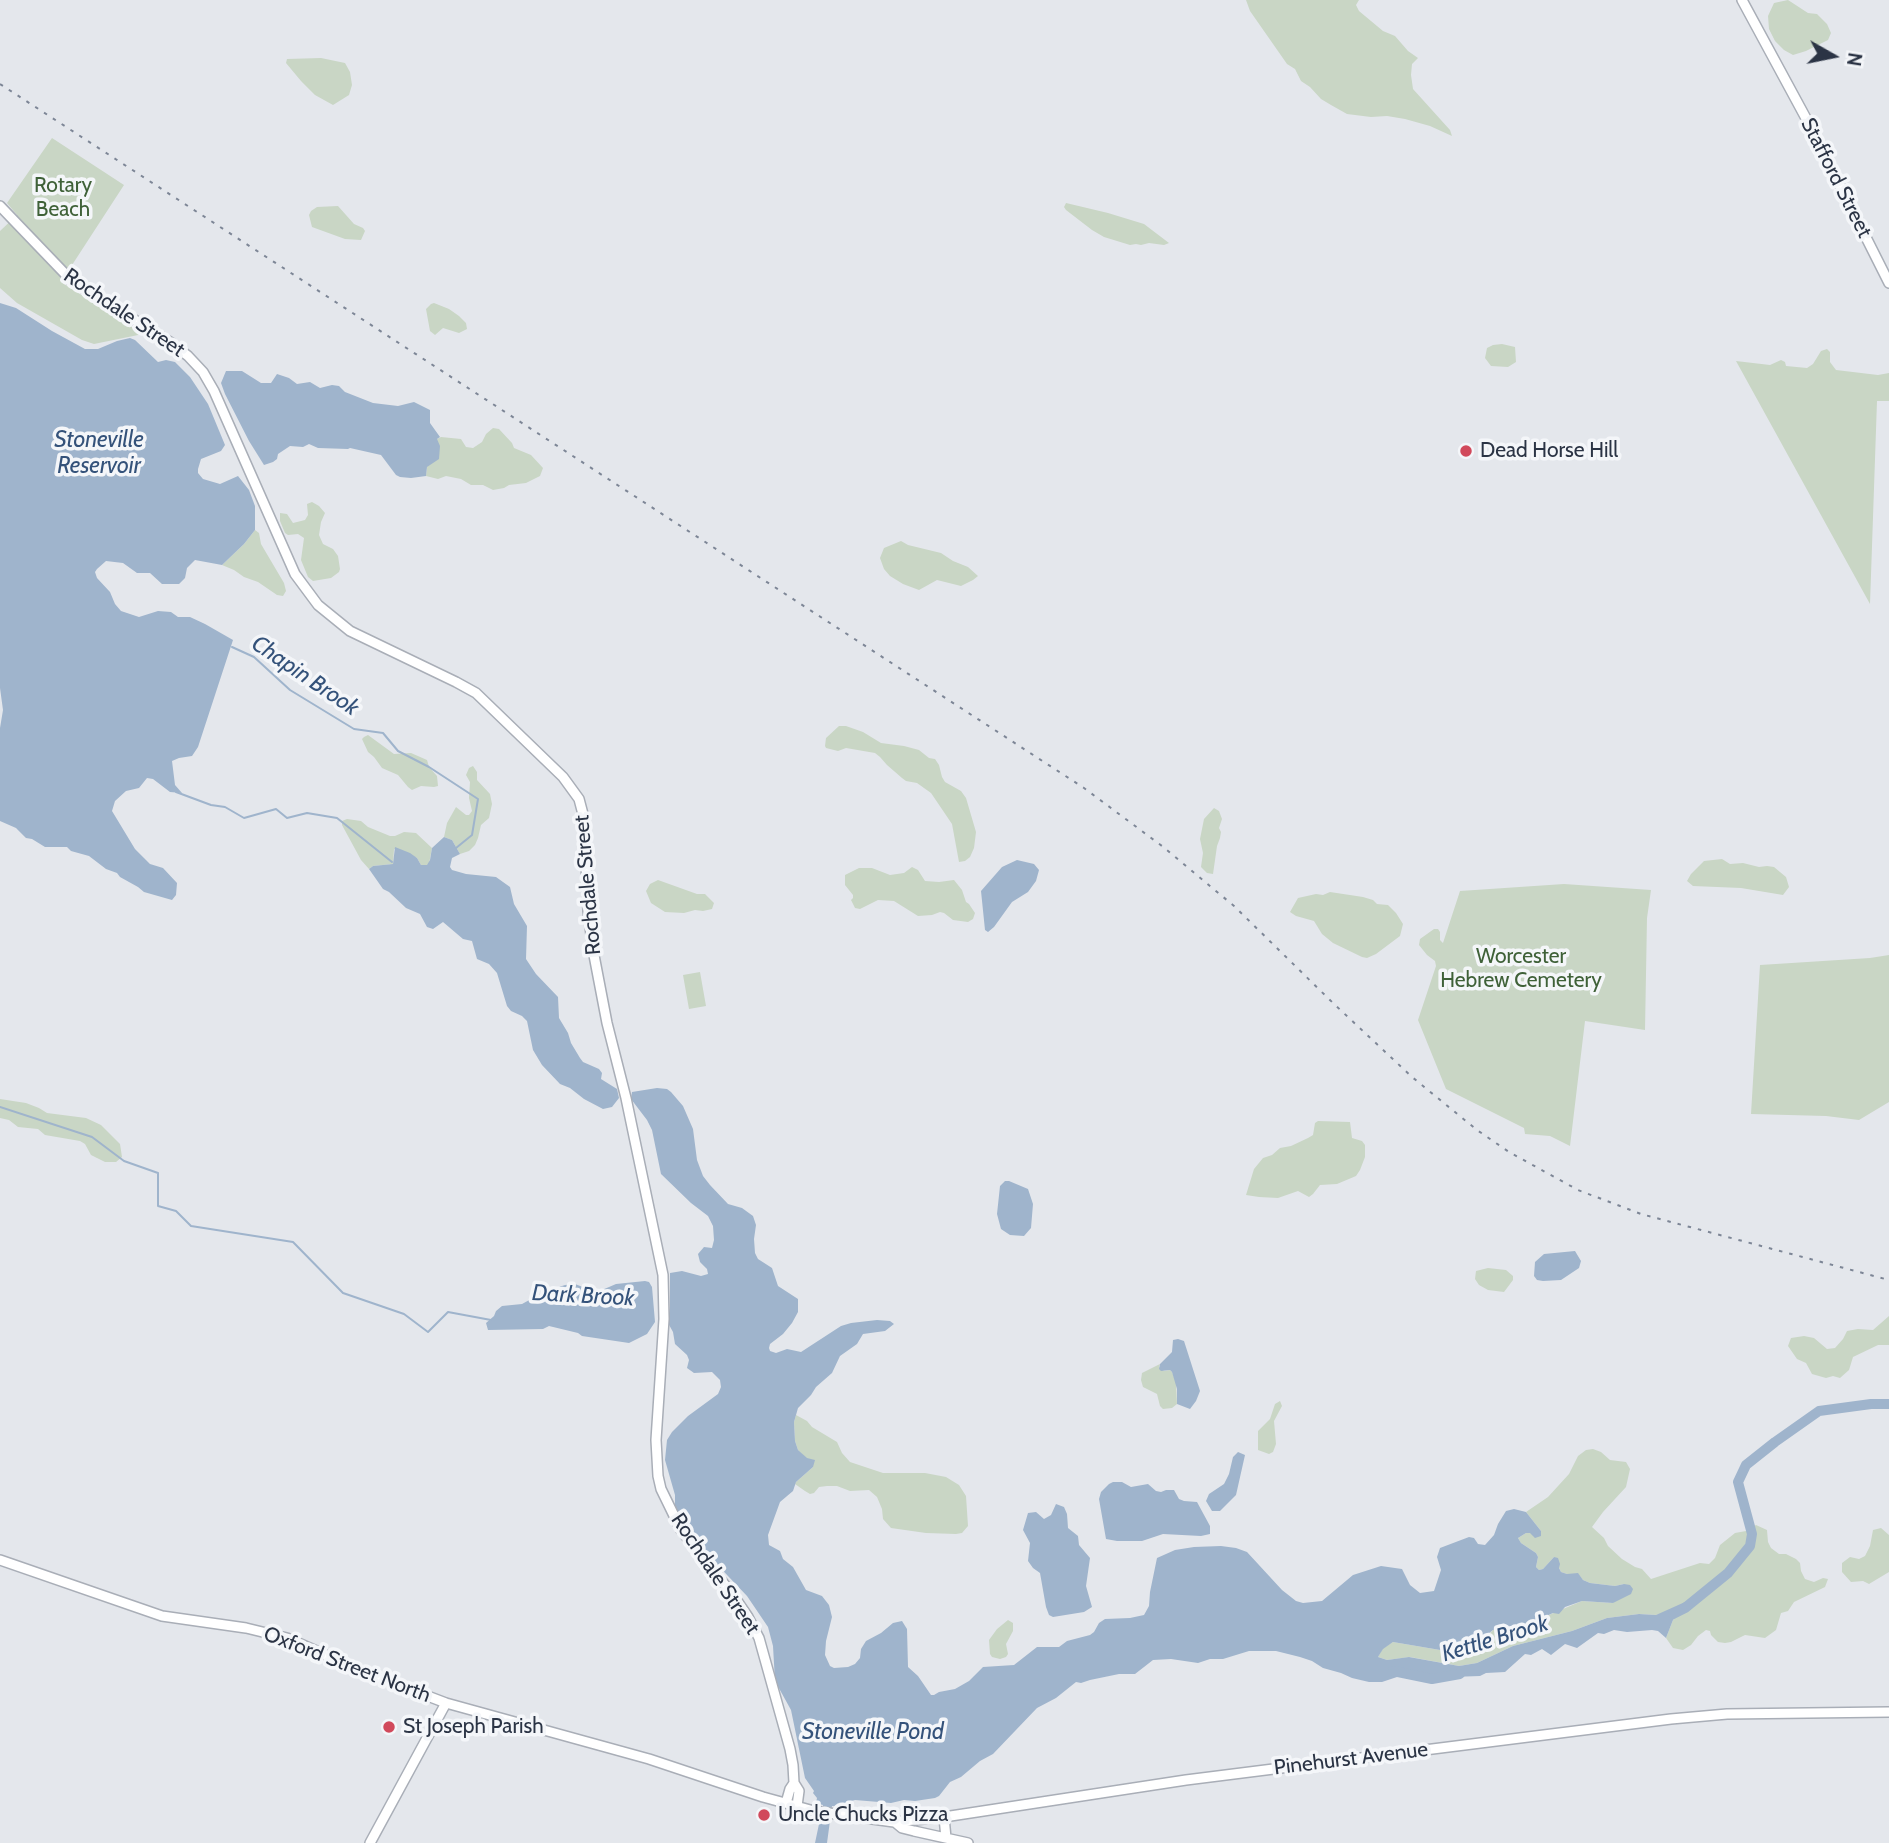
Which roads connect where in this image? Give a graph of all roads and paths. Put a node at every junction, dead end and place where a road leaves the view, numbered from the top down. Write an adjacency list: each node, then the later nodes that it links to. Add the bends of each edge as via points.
1 (1742, 0): 3 (main road, Stafford Street)
2 (0, 206): 7 (main road, Rochdale Street, via 71,280 175,345 202,372 295,574 318,605 356,634 476,693 546,760 581,804 590,938 663,1280 656,1440 662,1489 681,1530 760,1638 790,1749)
3 (1889, 283)
4 (0, 1560): 5 (main road, Oxford Street North, via 162,1616 287,1638)
5 (446, 1703): 8 (main road, Oxford Street North, via 649,1759); 13 (main road)
6 (1889, 1712): 10 (main road, Pinehurst Avenue, via 1727,1714 1646,1722 1186,1780)
7 (794, 1783): 8 (main road, Rochdale Street); 9 (main road, Rochdale Street, via 799,1791)
8 (786, 1803): 9 (main road, Oxford Street North)
9 (797, 1806): 11 (main road, Oxford Street North)
10 (944, 1817): 11 (main road, Pinehurst Avenue); 12 (main road)
11 (894, 1822): 12 (main road)
12 (946, 1838): 14 (main road)
13 (370, 1843)
14 (968, 1843)

